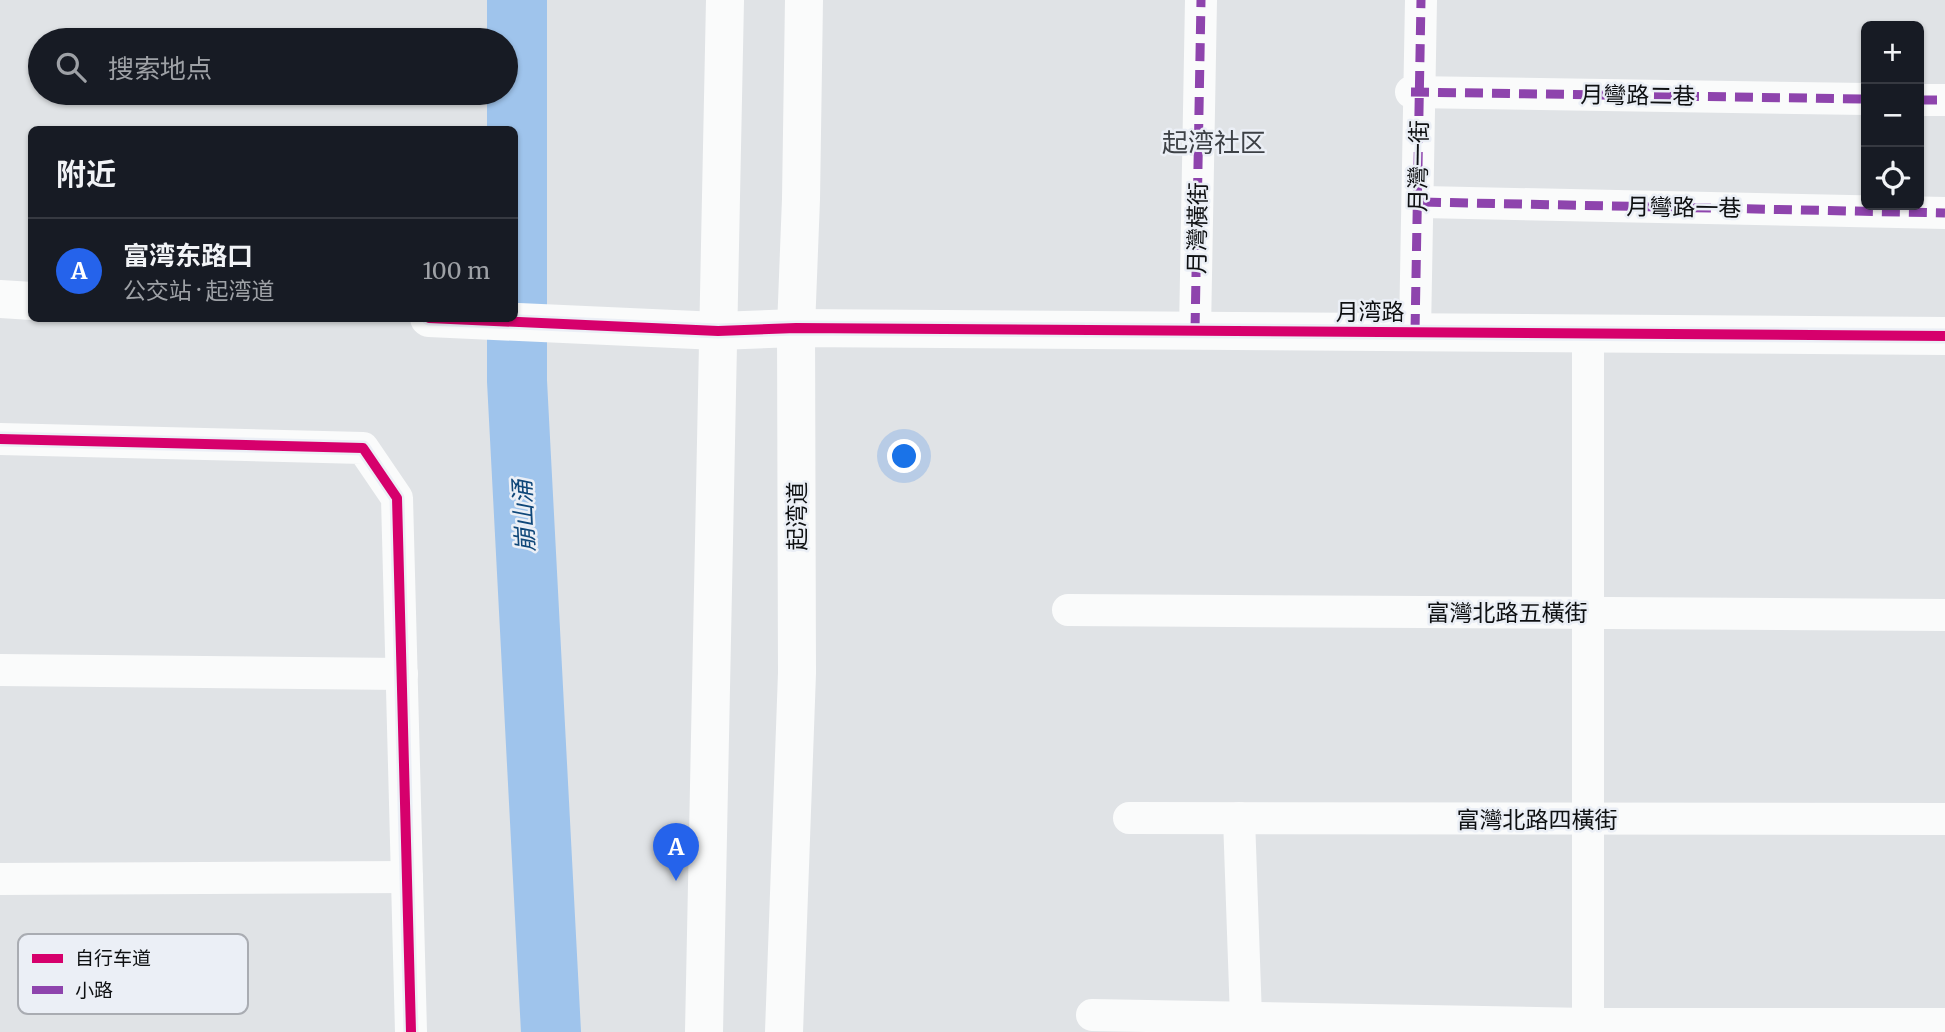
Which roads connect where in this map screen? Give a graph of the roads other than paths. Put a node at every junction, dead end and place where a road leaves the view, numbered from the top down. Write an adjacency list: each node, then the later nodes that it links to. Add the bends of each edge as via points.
1 (725, 0): 15 (main road)
2 (804, 0): 14 (main road, 起湾道)
3 (1201, 0): 16 (street, 月灣橫街)
4 (1421, 0): 5 (street, 月灣一街)
5 (1415, 92): 6 (street, 月彎路二巷); 17 (street, 月灣一街)
6 (1861, 99)
7 (1924, 100): 8 (street)
8 (1945, 100)
9 (1423, 202): 10 (street, 月彎路一巷)
10 (1945, 213)
11 (0, 299): 12 (main road)
12 (28, 301)
13 (517, 322): 15 (main road, 月湾路)
14 (796, 328): 15 (main road, 月湾路); 16 (main road, 月湾路); 38 (main road, 起湾道, via 797,673)
15 (718, 331): 37 (main road)
16 (1195, 331): 17 (main road, 月湾路)
17 (1415, 332): 18 (main road, 月湾路)
18 (1588, 334): 19 (main road, 月湾路); 22 (street)
19 (1945, 336)
20 (0, 439): 25 (street, via 363,448 397,498)
21 (1068, 610): 22 (street, 富灣北路五橫街)
22 (1588, 612): 23 (street, 富灣北路五橫街); 29 (street)
23 (1945, 615)
24 (0, 670): 25 (street)
25 (402, 674): 30 (street)
26 (1129, 818): 27 (street, 富灣北路四橫街)
27 (1239, 818): 29 (street, 富灣北路四橫街); 33 (street)
28 (1945, 819): 29 (street, 富灣北路四橫街)
29 (1588, 820): 35 (street)
30 (407, 877): 31 (street); 36 (street)
31 (0, 878)
32 (1092, 1015): 33 (street)
33 (1246, 1018): 35 (street)
34 (1945, 1024): 35 (street)
35 (1588, 1028)
36 (411, 1032)
37 (704, 1032)
38 (785, 1032)

